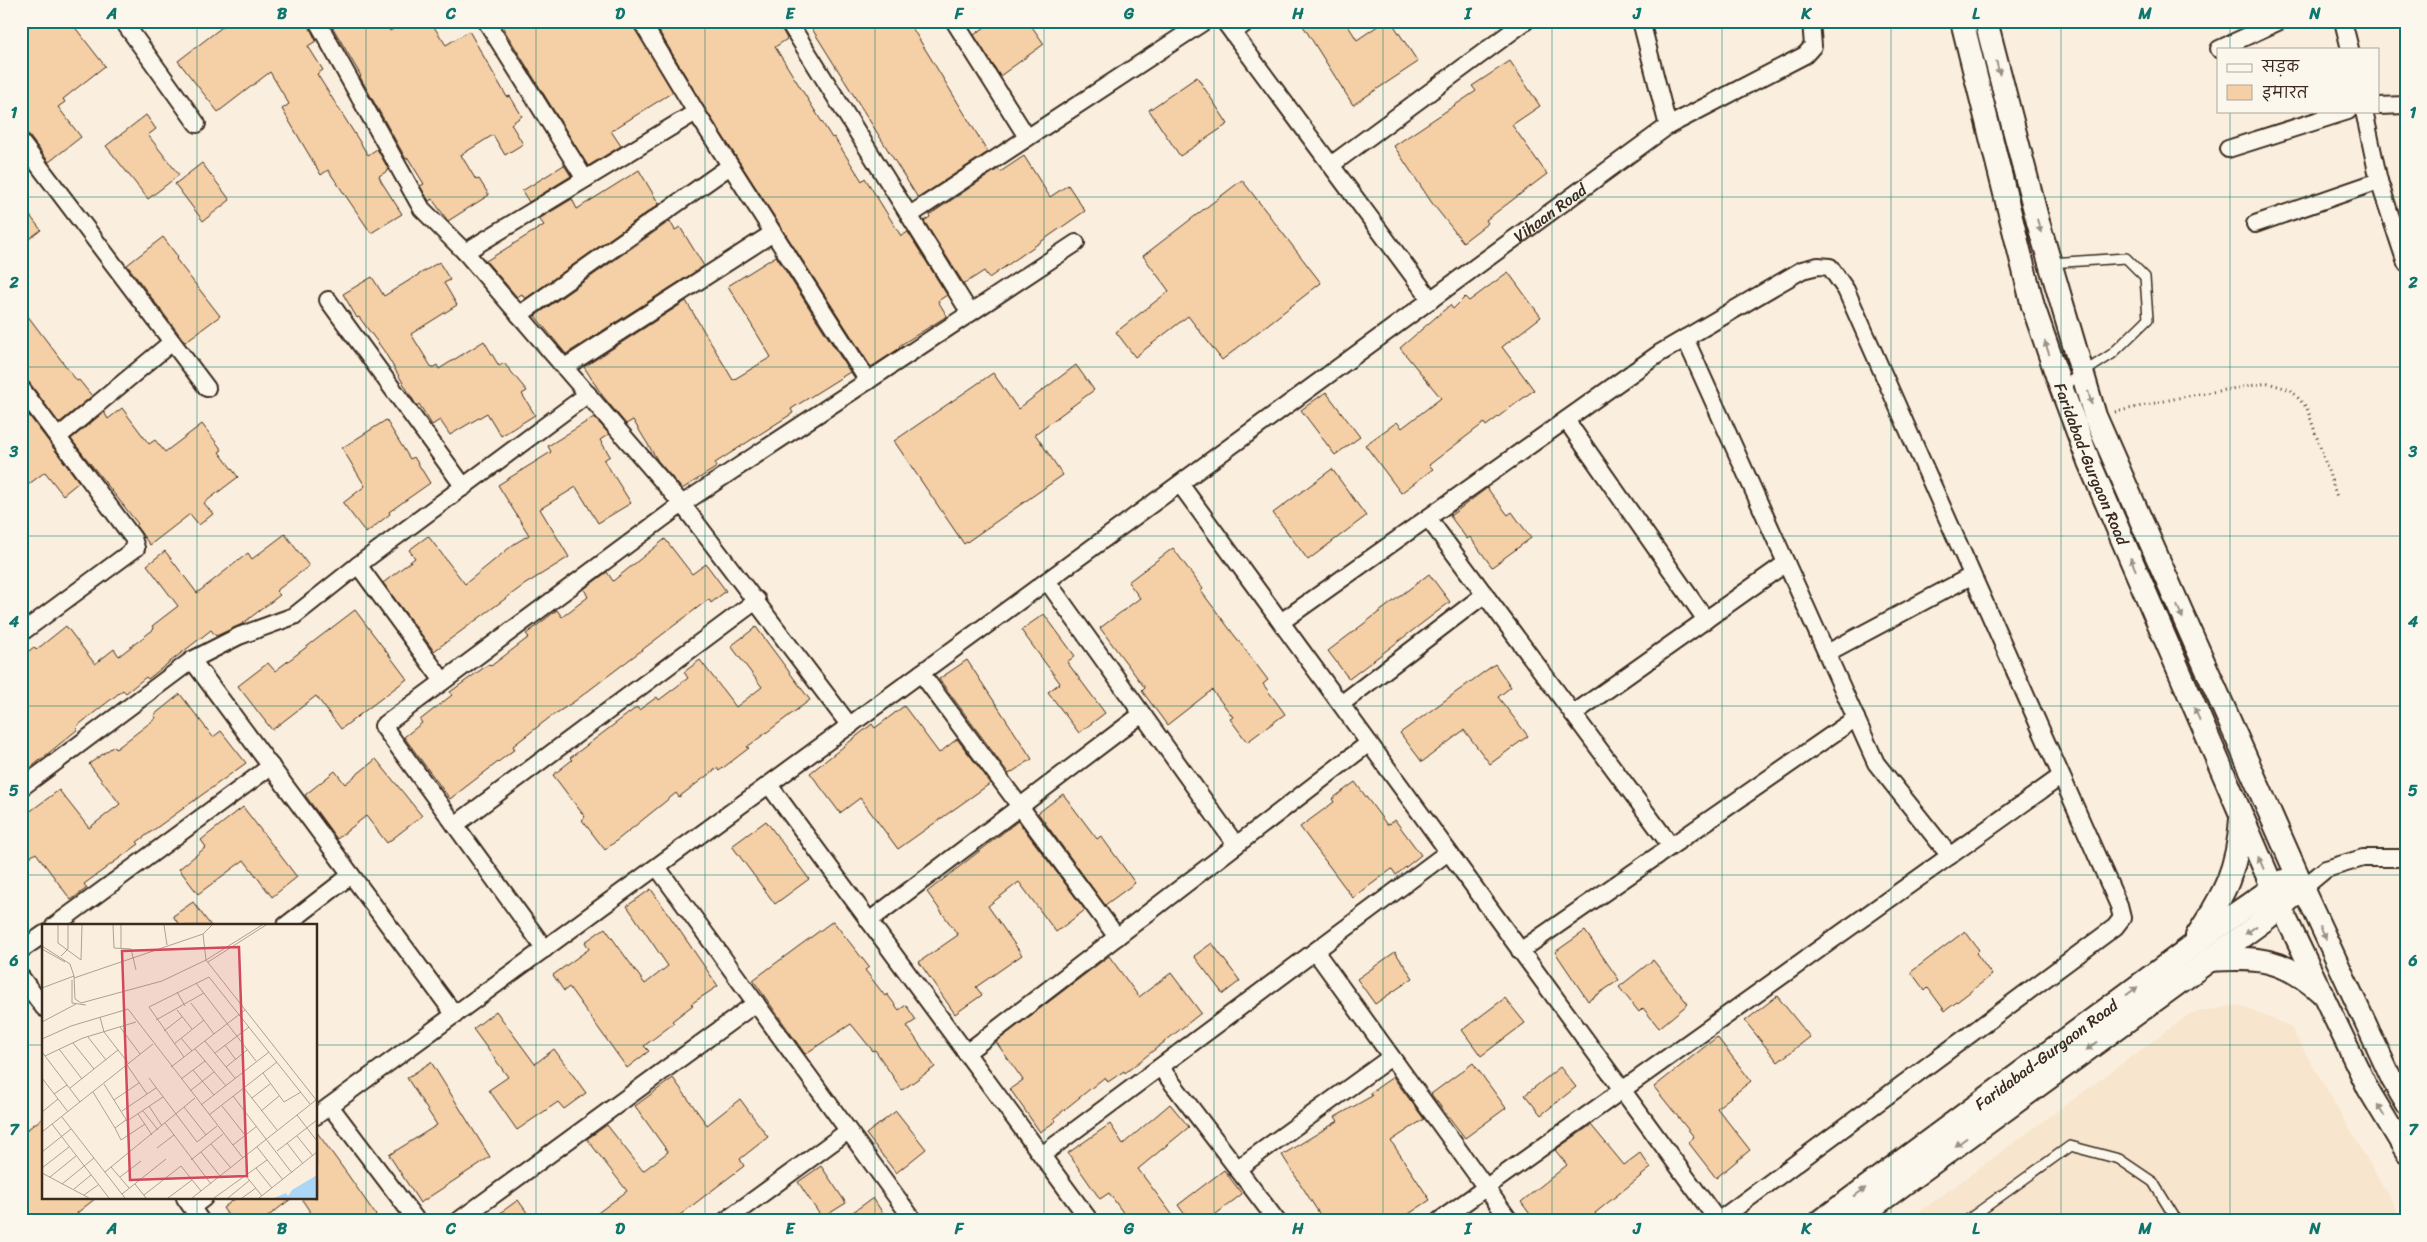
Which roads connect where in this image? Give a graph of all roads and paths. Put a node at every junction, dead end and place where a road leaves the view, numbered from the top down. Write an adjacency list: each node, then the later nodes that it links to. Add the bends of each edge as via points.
1 (123, 21): 24 (street)
2 (317, 21): 37 (street, via 422,209)
3 (486, 21): 31 (street)
4 (641, 21): 21 (street)
5 (788, 21): 33 (street)
6 (954, 21): 26 (street)
7 (1205, 21): 26 (street)
8 (1248, 21): 16 (street)
9 (1526, 21): 30 (street)
10 (1641, 21): 25 (street)
11 (1811, 21): 25 (street, Vihaan Road, via 1813,46 1805,55)
12 (1962, 21): 49 (main road, Faridabad-Gurgaon Road, one-way to 12, via 2032,306)
13 (1986, 21): 38 (main road, Faridabad-Gurgaon Road, one-way to 38)
14 (2280, 21): 17 (street)
15 (2344, 21): 18 (street)
16 (1228, 27): 30 (street)
17 (2219, 48)
18 (2350, 48)
19 (2406, 105): 20 (street)
20 (2380, 106)
21 (696, 112): 29 (street); 31 (street)
22 (2345, 112): 28 (street)
23 (2364, 112): 32 (street)
24 (197, 124)
25 (1668, 126): 41 (street, Vihaan Road)
26 (1027, 136): 33 (street)
27 (21, 142): 45 (street)
28 (2228, 149)
29 (730, 166): 35 (street); 43 (street)
30 (1331, 166): 41 (street)
31 (585, 179): 37 (street)
32 (2379, 181): 34 (street); 39 (street)
33 (910, 215): 42 (street)
34 (2255, 224)
35 (773, 233): 46 (street); 48 (street)
36 (1076, 243): 42 (street)
37 (465, 252): 43 (street)
38 (2050, 263): 47 (main road, Faridabad-Gurgaon Road); 47 (lane, via 2126,258 2145,277 2148,319 2112,354)
39 (2406, 263)
40 (328, 300): 57 (street)
41 (1431, 300): 56 (street, Vihaan Road)
42 (970, 313): 48 (street)
43 (520, 315): 46 (street)
44 (1685, 338): 54 (street); 61 (street); 63 (street, via 1802,270 1830,267 1846,290)
45 (172, 342): 51 (street); 55 (street)
46 (564, 367): 52 (street)
47 (2083, 374): 49 (lane); 53 (main road, Faridabad-Gurgaon Road, one-way to 53)
48 (868, 381): 59 (street)
49 (2061, 387): 85 (main road, Faridabad-Gurgaon Road, one-way to 49, via 2089,462)
50 (21, 388): 55 (street)
51 (207, 388)
52 (588, 394): 57 (street); 59 (street)
53 (2095, 416): 58 (path, via 2268,383 2291,390 2307,408); 94 (main road, Faridabad-Gurgaon Road, one-way to 94)
54 (1566, 420): 60 (street); 67 (street)
55 (58, 436): 69 (street, via 133,538 136,548)
56 (1180, 484): 64 (street, Vihaan Road); 68 (street)
57 (464, 487): 62 (street)
58 (2337, 497)
59 (682, 504): 66 (street); 73 (street)
60 (1428, 518): 65 (street); 68 (street)
61 (1786, 563): 67 (street); 70 (street)
62 (358, 565): 71 (street, via 294,616 239,636); 73 (street)
63 (1971, 576): 70 (street); 81 (street)
64 (1047, 581): 72 (street, Vihaan Road); 75 (street)
65 (1485, 594): 74 (street); 76 (street)
66 (757, 600): 78 (street); 86 (street)
67 (1706, 620): 76 (street)
68 (1281, 622): 74 (street)
69 (21, 633)
70 (1827, 653): 77 (street)
71 (192, 660): 80 (street); 83 (street)
72 (921, 673): 78 (street, Vihaan Road); 84 (street)
73 (443, 682): 86 (street, via 383,726)
74 (1341, 704): 79 (street)
75 (1142, 714): 84 (street); 87 (street)
76 (1574, 714): 88 (street)
77 (1856, 718): 88 (street); 90 (street, via 1876,763)
78 (850, 726): 82 (street, Vihaan Road)
79 (1369, 743): 87 (street); 89 (street)
80 (271, 766): 93 (street); 97 (street)
81 (2060, 777): 90 (street); 134 (street, via 2122,918 2115,927)
82 (769, 785): 92 (street, Vihaan Road); 96 (street)
83 (21, 788)
84 (1020, 807): 96 (street); 100 (street)
85 (2241, 816): 95 (main road, Faridabad-Gurgaon Road, one-way to 85); 103 (main road, via 2233,874)
86 (455, 824): 101 (street)
87 (1236, 846): 100 (street)
88 (1671, 846): 105 (street)
89 (1448, 852): 104 (street); 105 (street)
90 (1950, 856): 115 (street)
91 (2406, 858): 94 (street, via 2363,858)
92 (657, 867): 101 (street, Vihaan Road); 109 (street)
93 (351, 875): 98 (street); 111 (street)
94 (2299, 880): 95 (main road, Faridabad-Gurgaon Road); 116 (street, one-way to 116)
95 (2277, 898): 103 (main road, Faridabad-Gurgaon Road); 106 (main road, Faridabad-Gurgaon Road, one-way to 106); 108 (street)
96 (869, 921): 112 (street)
97 (57, 924)
98 (288, 924)
99 (42, 935): 102 (street)
100 (1117, 937): 112 (street)
101 (545, 948): 111 (street, Vihaan Road)
102 (21, 950)
103 (2188, 950): 135 (main road, Faridabad-Gurgaon Road, one-way to 103)
104 (1315, 951): 113 (street); 114 (street)
105 (1520, 951): 115 (street)
106 (2208, 960): 108 (main road, via 2249,958 2288,967 2306,978); 136 (main road, Faridabad-Gurgaon Road, one-way to 136)
107 (21, 977): 110 (street)
108 (2322, 994): 120 (street, one-way to 108, via 2368,1089)
109 (756, 1003): 119 (street); 127 (street)
110 (42, 1005)
111 (455, 1015): 117 (street, Vihaan Road)
112 (966, 1053): 121 (street)
113 (1392, 1057): 122 (street); 123 (street)
114 (1160, 1067): 121 (street); 122 (street)
115 (1622, 1090): 123 (street); 134 (street)
116 (2406, 1104)
117 (330, 1106): 118 (street, Vihaan Road); 126 (street)
118 (318, 1115)
119 (848, 1131): 128 (street); 129 (street)
120 (2406, 1152)
121 (1042, 1155): 130 (street)
122 (1237, 1168): 131 (street)
123 (1486, 1188): 132 (street); 133 (street)
124 (194, 1201): 125 (street)
125 (202, 1221)
126 (417, 1221)
127 (458, 1221)
128 (725, 1221)
129 (914, 1221)
130 (1090, 1221)
131 (1277, 1221)
132 (1439, 1221)
133 (1510, 1221)
134 (1718, 1221)
135 (1821, 1221)
136 (1853, 1221)
137 (1966, 1221): 138 (lane, via 2070,1146 2119,1159 2153,1182)
138 (2177, 1221)

